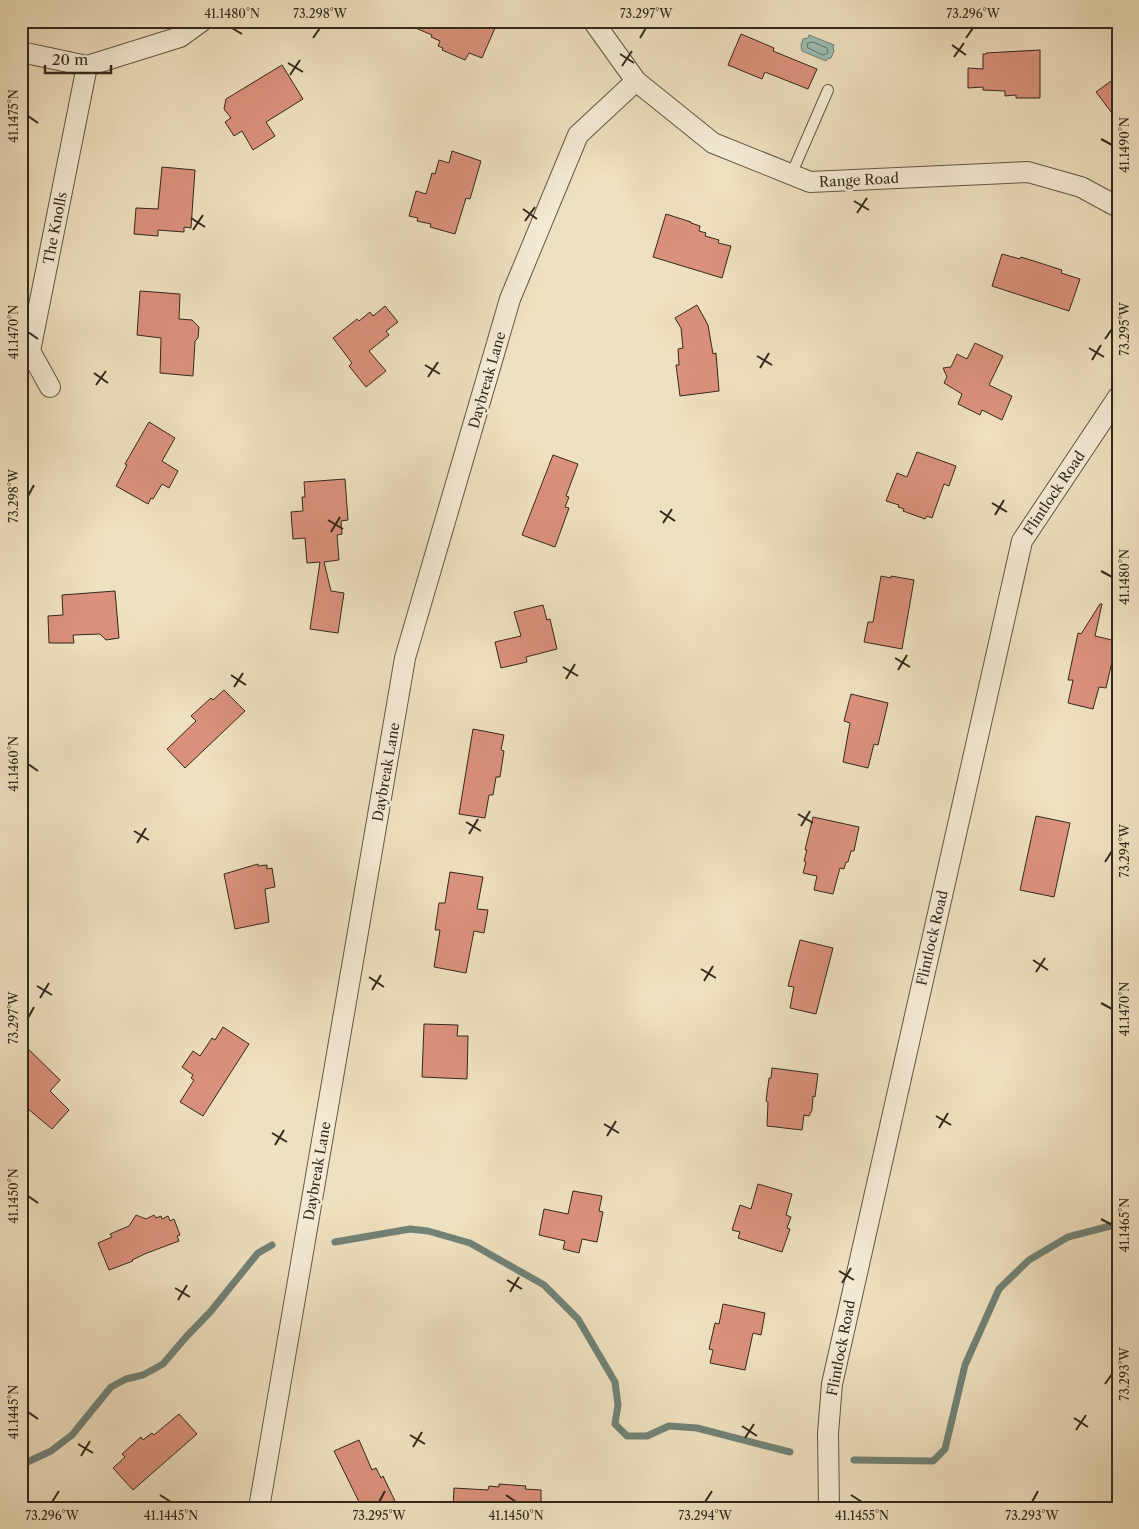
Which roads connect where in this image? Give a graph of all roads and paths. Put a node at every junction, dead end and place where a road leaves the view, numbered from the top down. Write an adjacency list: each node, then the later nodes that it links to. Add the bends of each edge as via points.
1 (202, 21): 4 (street, via 180,37)
2 (593, 21): 5 (street, Range Road)
3 (21, 52): 4 (street)
4 (87, 66): 9 (street, The Knolls, via 30,351)
5 (636, 81): 7 (street, Range Road, via 713,143); 11 (street, Daybreak Lane, via 578,135 510,299 405,658)
6 (828, 90): 7 (lane)
7 (791, 175): 8 (street, Range Road, via 810,182 1028,172 1081,187)
8 (1118, 207)
9 (50, 387)
10 (1118, 397): 12 (street, Flintlock Road, via 1022,541 832,1384 828,1433)
11 (259, 1508)
12 (829, 1508)

